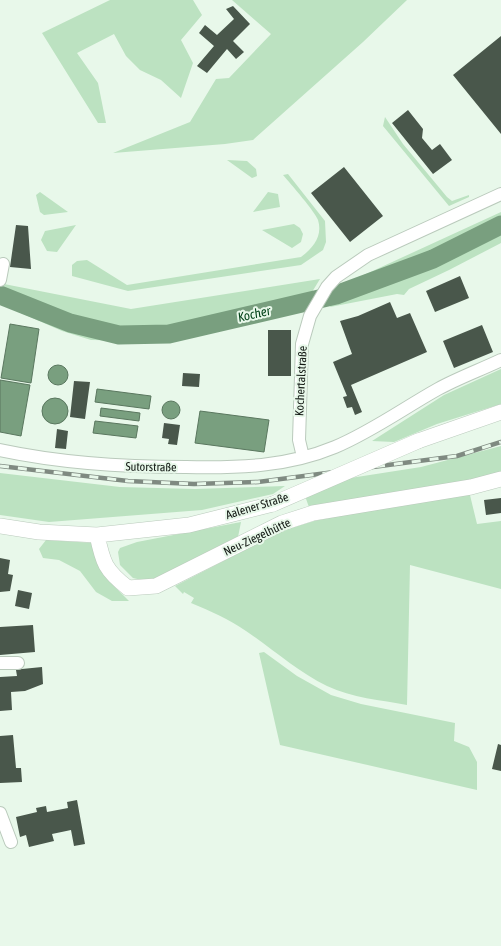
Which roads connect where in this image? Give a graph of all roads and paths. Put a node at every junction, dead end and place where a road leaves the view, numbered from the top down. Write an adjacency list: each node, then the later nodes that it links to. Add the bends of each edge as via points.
1 (501, 194): 7 (street, Kochertalstraße, via 368,255 336,277 327,287 310,316 302,344 299,440)
2 (3, 264): 3 (street)
3 (0, 279)
4 (501, 360): 7 (street, via 440,388 361,435 334,448)
5 (501, 412): 10 (street, Aalener Straße, bridge, via 418,442 272,504 189,525)
6 (0, 450): 7 (street, Sutorstraße, via 59,460 139,467 264,466)
7 (303, 457)
8 (501, 479): 10 (street, Neu-Ziegelhütte, via 313,513 282,523 156,586 128,588 111,575 102,556)
9 (0, 526): 10 (street, Aalener Straße, via 39,532)
10 (98, 535)
11 (0, 663): 12 (street)
12 (18, 663)
13 (0, 813): 14 (street)
14 (11, 842)

